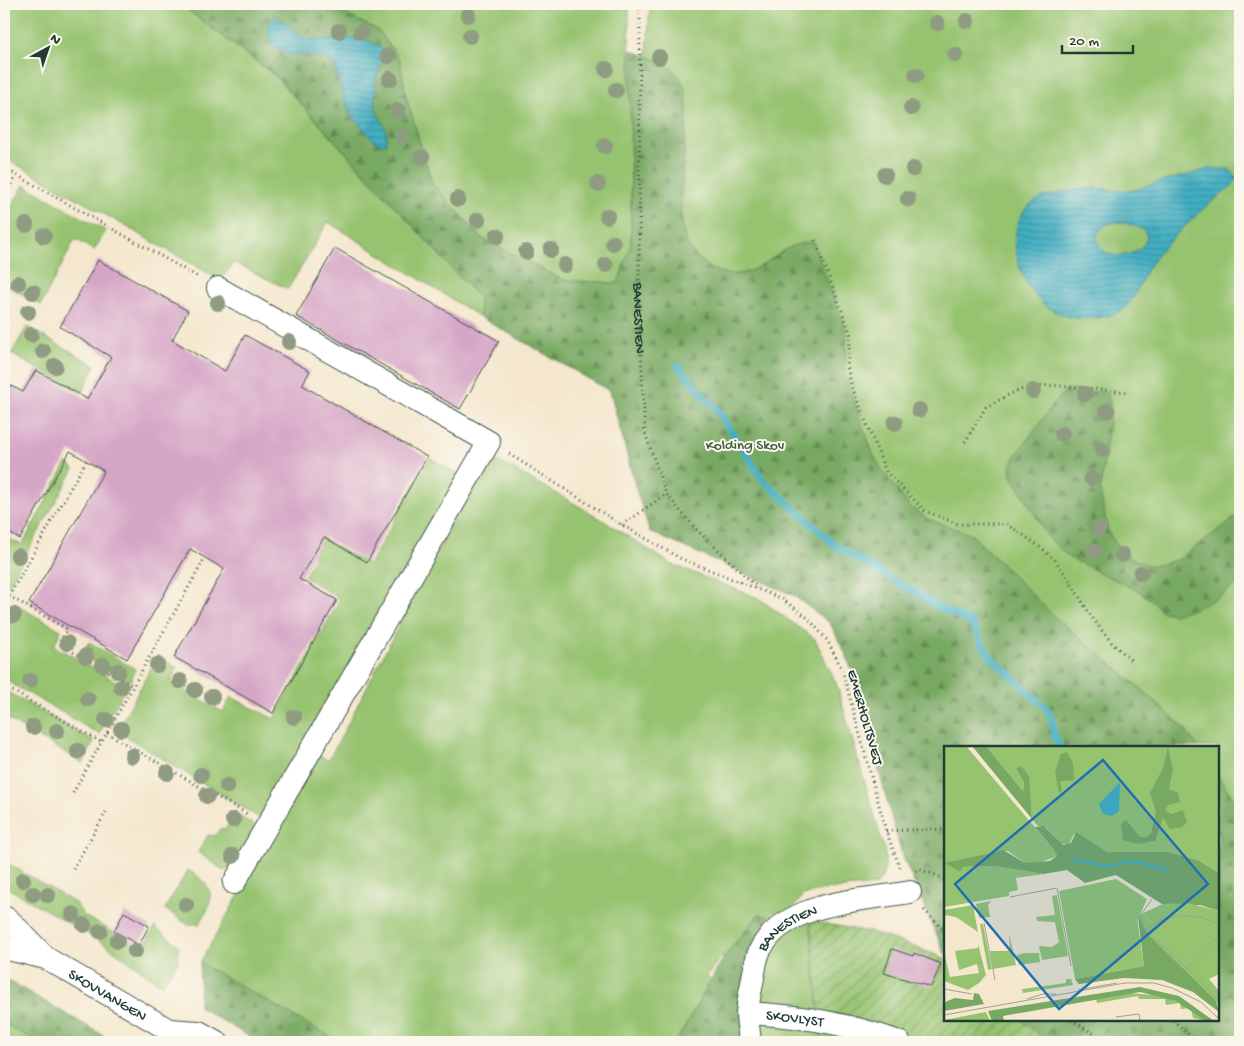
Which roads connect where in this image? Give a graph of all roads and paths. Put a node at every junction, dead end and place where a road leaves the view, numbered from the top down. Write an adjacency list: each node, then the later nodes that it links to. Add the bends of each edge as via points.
1 (640, 4): 11 (path, BANESTIEN, via 639,311 645,434)
2 (4, 168): 3 (path)
3 (16, 176): 4 (path); 6 (path)
4 (4, 198)
5 (815, 240): 17 (path, via 851,335 847,367 852,387 886,472 925,511 958,524 1006,524 1045,551 1055,560 1112,643)
6 (218, 288): 8 (street)
7 (1128, 392): 9 (path, via 1049,384 1018,390 986,407)
8 (489, 442): 12 (path, EMERHOLTSVEJ); 24 (street)
9 (965, 442)
10 (86, 460): 15 (path)
11 (666, 494): 12 (path); 14 (path, BANESTIEN, via 696,529)
12 (622, 525): 14 (path, EMERHOLTSVEJ, via 680,558)
13 (206, 558): 19 (path)
14 (760, 590): 26 (path, EMERHOLTSVEJ, via 782,599 808,618 827,640 842,669)
15 (9, 596): 16 (path); 19 (path, via 68,629 59,644)
16 (4, 605)
17 (1133, 662)
18 (4, 686): 21 (path)
19 (133, 686): 20 (path)
20 (107, 733): 21 (path); 24 (path)
21 (102, 742): 22 (path)
22 (73, 793)
23 (106, 812): 27 (path)
24 (268, 826): 28 (street)
25 (944, 830): 26 (path)
26 (886, 832): 29 (path, EMERHOLTSVEJ)
27 (73, 869)
28 (234, 883)
29 (906, 883): 33 (street, BANESTIEN, via 806,912 782,924 760,949)
30 (4, 917): 32 (street, SKOVVANGEN)
31 (4, 948): 32 (street, SKOVVANGEN)
32 (46, 958): 36 (street, SKOVVANGEN)
33 (747, 1013): 38 (street, BANESTIEN); 39 (street, SKOVLYST, via 831,1022)
34 (1073, 1021): 40 (path)
35 (1174, 1021): 41 (path)
36 (173, 1036): 37 (street, SKOVVANGEN, via 198,1032)
37 (217, 1042)
38 (750, 1042)
39 (899, 1042)
40 (1108, 1042)
41 (1197, 1042)

